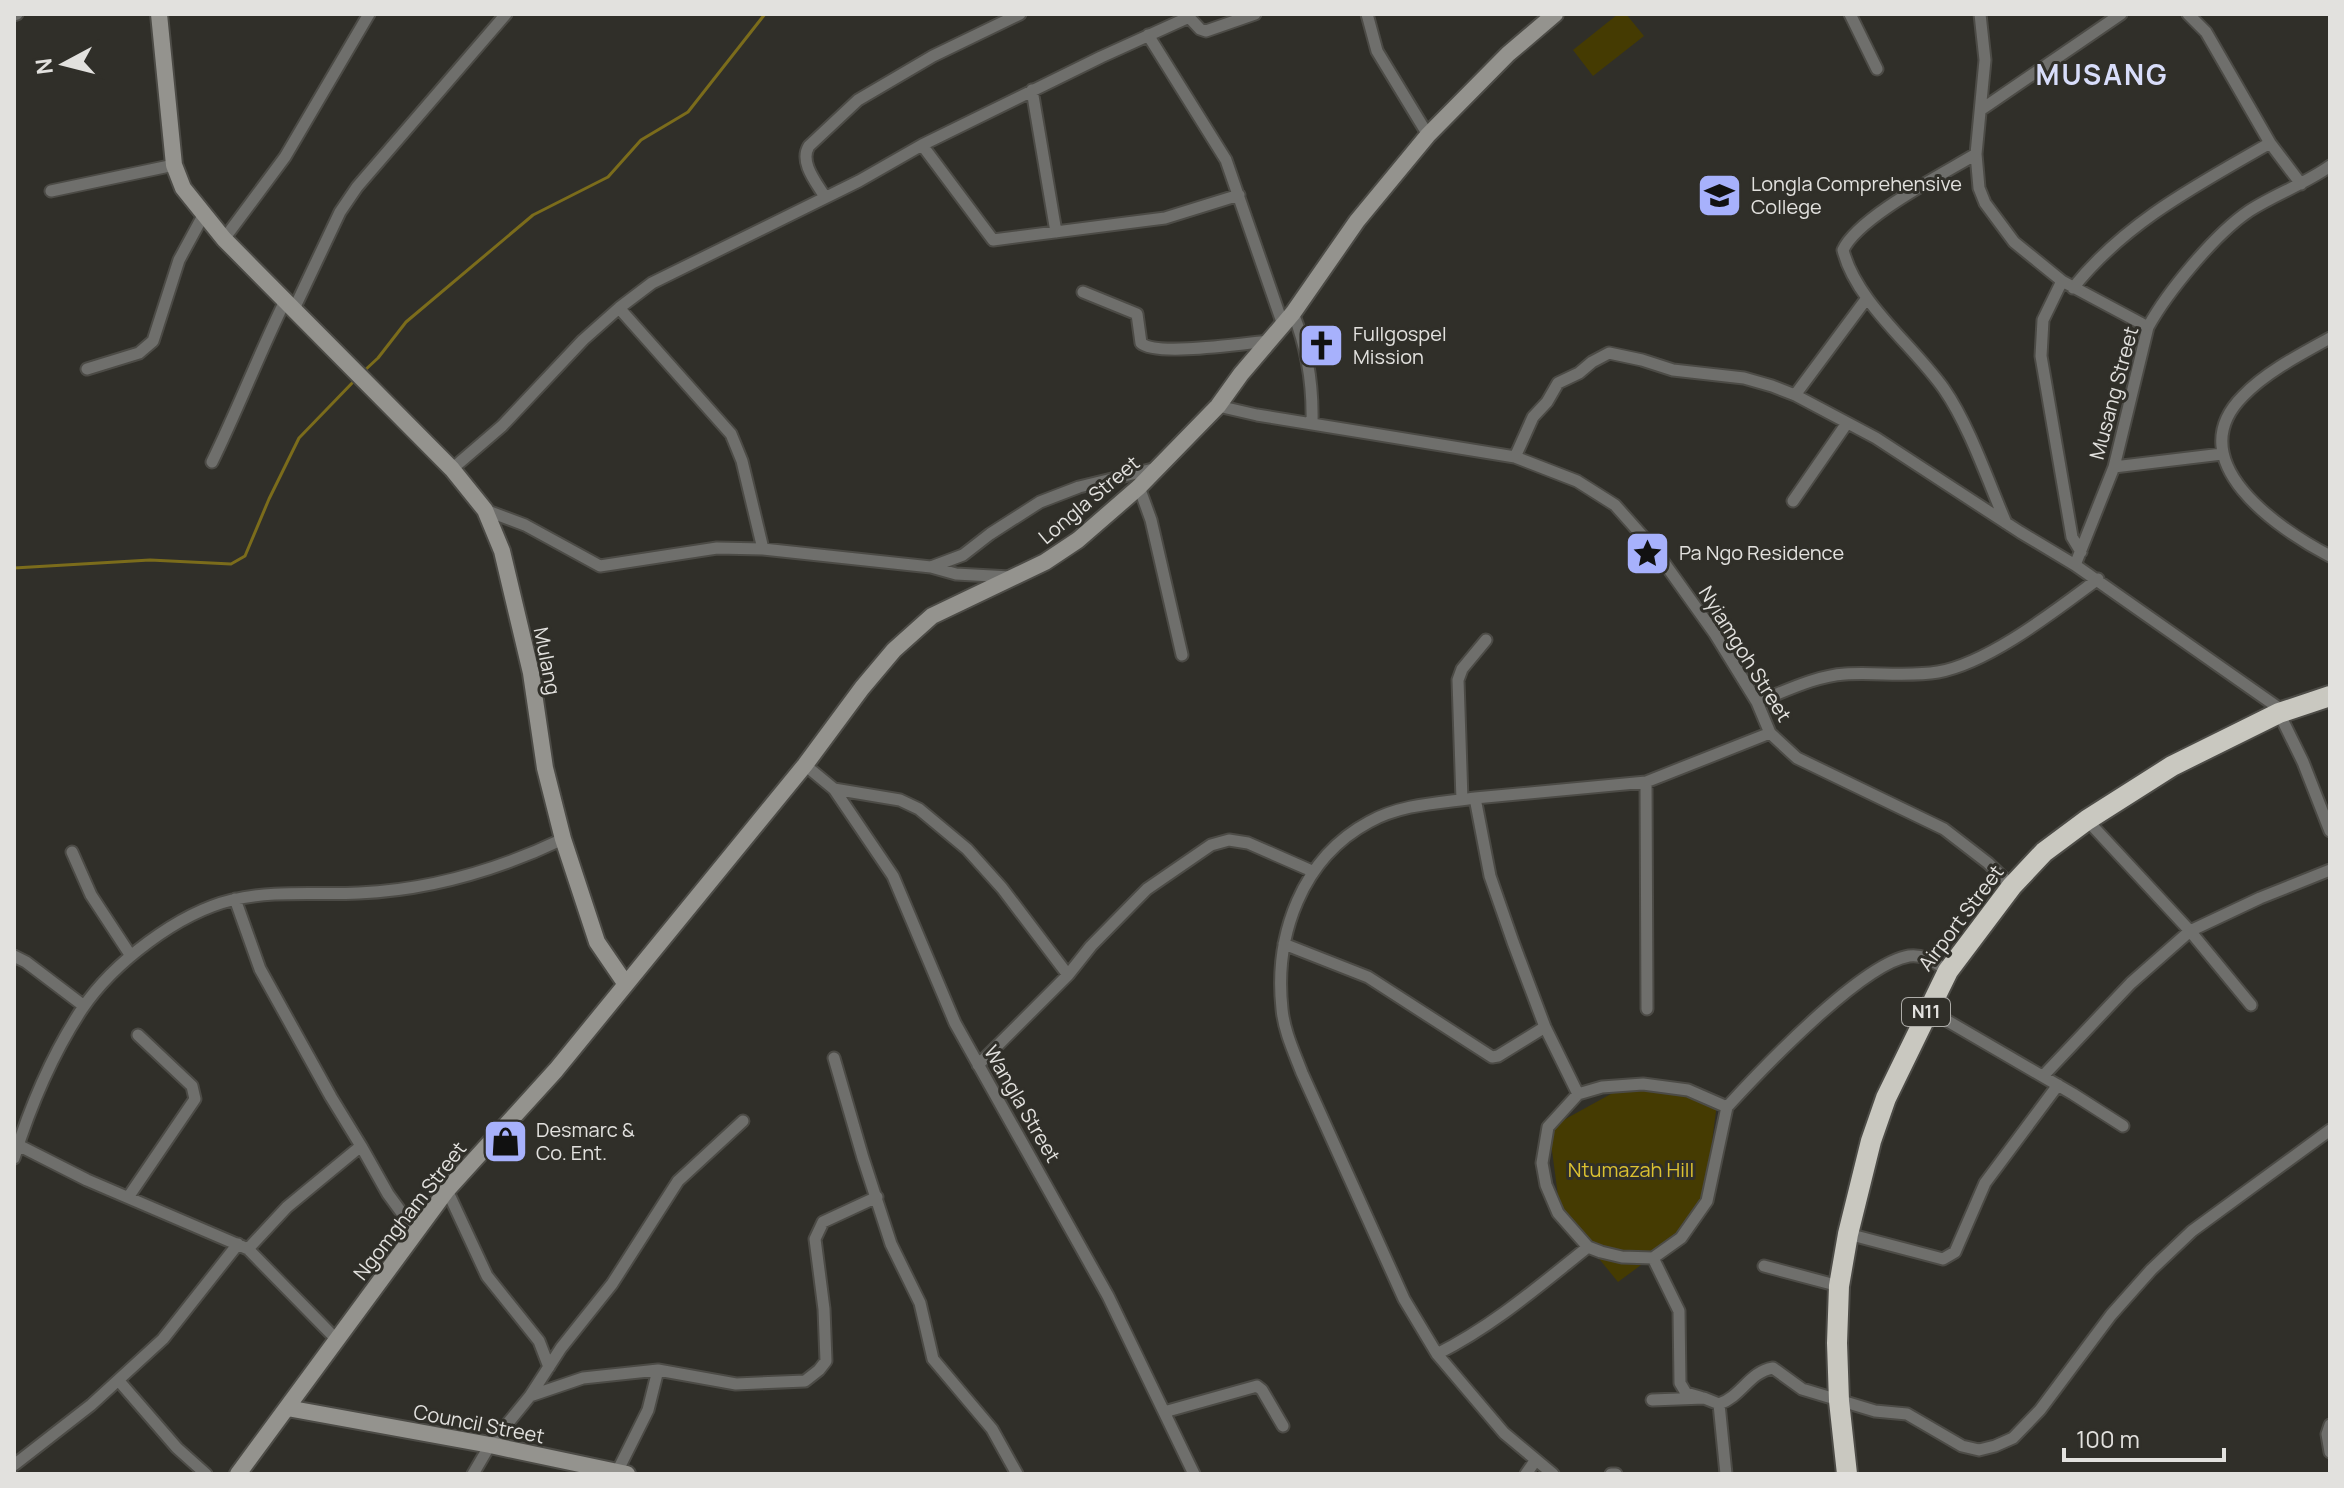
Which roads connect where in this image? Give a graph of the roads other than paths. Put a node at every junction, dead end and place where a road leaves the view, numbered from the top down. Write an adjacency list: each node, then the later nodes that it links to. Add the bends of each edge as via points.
1 (159, 14): 21 (main road)
2 (369, 14): 29 (street, via 285,157)
3 (506, 14): 34 (street, via 357,187)
4 (1020, 14): 26 (street, via 858,100 804,153)
5 (1255, 14): 12 (street, via 1206,31)
6 (1367, 14): 17 (street, via 1377,51)
7 (1555, 14): 17 (main road, Longla Street)
8 (1850, 14): 14 (street)
9 (1980, 14): 16 (street, via 1985,60)
10 (2121, 14): 16 (street)
11 (2188, 14): 18 (street, via 2206,32)
12 (1186, 16): 13 (street)
13 (1148, 35): 15 (street); 25 (street, via 1226,160)
14 (1877, 69)
15 (1032, 90): 19 (street); 28 (street)
16 (1982, 109): 20 (street)
17 (1428, 135): 36 (main road, Longla Street, via 1357,221)
18 (2270, 143): 23 (street); 31 (street, via 2150,215 2088,268)
19 (922, 145): 26 (street); 28 (street, via 993,240)
20 (1976, 154): 30 (street, via 1985,203 2014,242); 33 (street, via 1912,192 1847,242 1844,254)
21 (174, 165): 24 (street); 27 (main road, Mulang, via 183,188)
22 (2330, 166): 23 (street, Musang Street)
23 (2301, 184): 37 (street, Musang Street, via 2238,220 2195,262)
24 (51, 191)
25 (1239, 195): 28 (street, via 1165,218); 36 (street)
26 (825, 197): 35 (street, via 652,283)
27 (204, 214): 29 (main road, Mulang); 40 (street, via 179,260 153,341 139,353)
28 (1056, 232)
29 (224, 239): 34 (main road, Mulang)
30 (2062, 281): 31 (street); 56 (street, via 2043,320 2041,356 2072,537)
31 (2073, 288): 37 (street)
32 (1083, 292): 39 (street, via 1137,314 1141,343 1149,349)
33 (1867, 298): 41 (street); 54 (street, via 1953,404)
34 (290, 305): 47 (street, via 255,361); 50 (main road, Mulang)
35 (619, 308): 50 (street); 55 (street, via 731,434)
36 (1288, 319): 39 (main road, Longla Street); 43 (street, via 1307,350)
37 (2148, 327): 48 (street, Musang Street)
38 (2330, 338): 45 (street, via 2243,396 2222,432)
39 (1271, 341): 42 (main road, Longla Street)
40 (87, 369)
41 (1795, 395): 44 (street); 46 (street, via 1744,378 1673,370 1609,353 1558,383 1533,417)
42 (1218, 406): 43 (street, Nyiamgoh Street); 49 (main road, Longla Street)
43 (1312, 423): 46 (street, Nyiamgoh Street)
44 (1847, 423): 52 (street); 54 (street)
45 (2222, 454): 48 (street); 57 (street, via 2238,486 2263,512)
46 (1515, 457): 65 (street, Nyiamgoh Street, via 1577,481 1615,505 1637,527)
47 (212, 462)
48 (2114, 467): 56 (street, Musang Street)
49 (1158, 468): 51 (main road, Longla Street); 59 (street, via 1040,502 963,555)
50 (452, 469): 53 (main road, Mulang)
51 (1139, 487): 60 (main road, Longla Street, via 1078,540); 63 (street)
52 (1793, 501)
53 (485, 510): 55 (street, via 525,525 600,566 717,548); 75 (main road, Mulang, via 506,566)
54 (2006, 523): 58 (street)
55 (763, 549): 59 (street)
56 (2081, 552): 58 (street, Musang Street)
57 (2330, 556)
58 (2075, 565): 61 (street)
59 (931, 567): 60 (street)
60 (1014, 577): 68 (main road, Longla Street, via 928,619 894,650)
61 (2098, 579): 65 (street, via 2046,617 1963,665 1937,672 1845,674); 66 (street)
62 (1486, 640): 72 (street, via 1458,680)
63 (1182, 655)
64 (2330, 696): 66 (highway, N11)
65 (1757, 702): 67 (street, Nyiamgoh Street)
66 (2281, 712): 73 (highway, Airport Street / N11, via 2172,766); 74 (street)
67 (1770, 733): 69 (street); 79 (street, Nyiamgoh Street, via 1797,758 1944,829)
68 (805, 765): 70 (street, Wangla Street); 87 (main road, Longla Street)
69 (1646, 782): 71 (street); 90 (street)
70 (834, 789): 86 (street, via 900,800 919,809 967,849); 95 (street, Wangla Street, via 893,876)
71 (1475, 798): 72 (street); 92 (street, via 1490,876)
72 (1462, 800): 78 (street, via 1392,812 1368,822)
73 (2087, 820): 79 (highway, Airport Street / N11, via 2044,852); 81 (street)
74 (2330, 831)
75 (563, 839): 80 (street, via 456,879 360,893); 87 (main road, Mulang, via 597,942)
76 (72, 852): 84 (street, via 91,895)
77 (2330, 870): 81 (street)
78 (1312, 871): 82 (street, via 1296,900); 86 (street, via 1248,843 1229,840 1211,845 1147,889)
79 (2012, 886): 85 (highway, Airport Street / N11)
80 (235, 899): 84 (street, via 202,908); 104 (street, via 260,969)
81 (2190, 931): 88 (street); 96 (street, via 2131,983)
82 (1284, 944): 92 (street, via 1368,977 1492,1057); 119 (street, via 1282,1011 1289,1040 1404,1299)
83 (14, 956): 89 (street)
84 (131, 956): 89 (street)
85 (1948, 971): 91 (highway, Airport Street / N11); 99 (street, via 1925,956 1895,960 1819,1016)
86 (1068, 975): 95 (street)
87 (625, 983): 106 (main road, Ngomgham Street, via 556,1070)
88 (2251, 1005)
89 (84, 1006): 103 (street, via 64,1038)
90 (1647, 1009)
91 (1927, 1009): 96 (street); 110 (highway, Airport Street / N11, via 1886,1098)
92 (1545, 1027): 98 (street)
93 (138, 1035): 107 (street, via 192,1086 195,1099)
94 (834, 1058): 108 (street)
95 (978, 1065): 130 (street, Wangla Street, via 1108,1296)
96 (2043, 1076): 97 (street)
97 (2058, 1085): 101 (street); 110 (street, via 1985,1183 1949,1257)
98 (1578, 1094): 99 (street, via 1643,1084 1688,1090); 112 (street, via 1548,1127 1542,1163 1558,1213)
99 (1727, 1107): 113 (street, via 1707,1201 1681,1238)
100 (743, 1121): 118 (street, via 678,1181 612,1284)
101 (2123, 1126)
102 (2330, 1130): 127 (street, via 2192,1231 2151,1270 2013,1438 1979,1450 1962,1446 1907,1414)
103 (18, 1145): 105 (street); 107 (street)
104 (361, 1146): 109 (street); 111 (street)
105 (14, 1158)
106 (447, 1190): 109 (main road, Ngomgham Street); 117 (street, via 487,1276)
107 (129, 1196): 111 (street)
108 (877, 1197): 121 (street, via 823,1222 815,1239 826,1361 819,1370 805,1381 736,1384); 142 (street, via 891,1244 920,1303 933,1359 992,1429)
109 (415, 1231): 116 (main road, Ngomgham Street)
110 (1848, 1234): 115 (highway, Airport Street / N11)
111 (243, 1247): 116 (street); 122 (street)
112 (1588, 1247): 113 (street, via 1622,1257); 119 (street, via 1503,1316)
113 (1653, 1258): 125 (street, via 1679,1311 1680,1383 1686,1393)
114 (1764, 1266): 115 (street)
115 (1839, 1286): 127 (highway, Airport Street / N11)
116 (337, 1340): 123 (main road, Ngomgham Street)
117 (539, 1341): 118 (street); 120 (street)
118 (561, 1348): 120 (street)
119 (1437, 1354): 136 (street, via 1484,1412)
120 (549, 1367): 124 (street)
121 (658, 1370): 124 (street, via 583,1378); 138 (street)
122 (119, 1381): 137 (street); 139 (street)
123 (305, 1385): 129 (main road, Ngomgham Street); 131 (main road)
124 (530, 1396): 134 (street)
125 (1704, 1398): 126 (street); 128 (street)
126 (1652, 1400)
127 (1839, 1401): 128 (street, via 1802,1389 1773,1368 1757,1373 1732,1399); 147 (highway, Airport Street / N11)
128 (1719, 1404): 146 (street)
129 (287, 1408): 131 (main road, Council Street); 140 (main road, Ngomgham Street)
130 (1164, 1412): 133 (street, via 1257,1386); 143 (street, Wangla Street)
131 (323, 1415): 134 (main road, Council Street)
132 (2330, 1425): 135 (street)
133 (1283, 1426)
134 (490, 1445): 138 (main road, Council Street); 141 (street)
135 (2330, 1452)
136 (1535, 1461): 144 (street); 145 (street)
137 (14, 1465)
138 (622, 1473)
139 (206, 1474)
140 (238, 1474)
141 (473, 1474)
142 (1017, 1474)
143 (1194, 1474)
144 (1526, 1474)
145 (1553, 1474)
146 (1726, 1474)
147 (1847, 1474)

